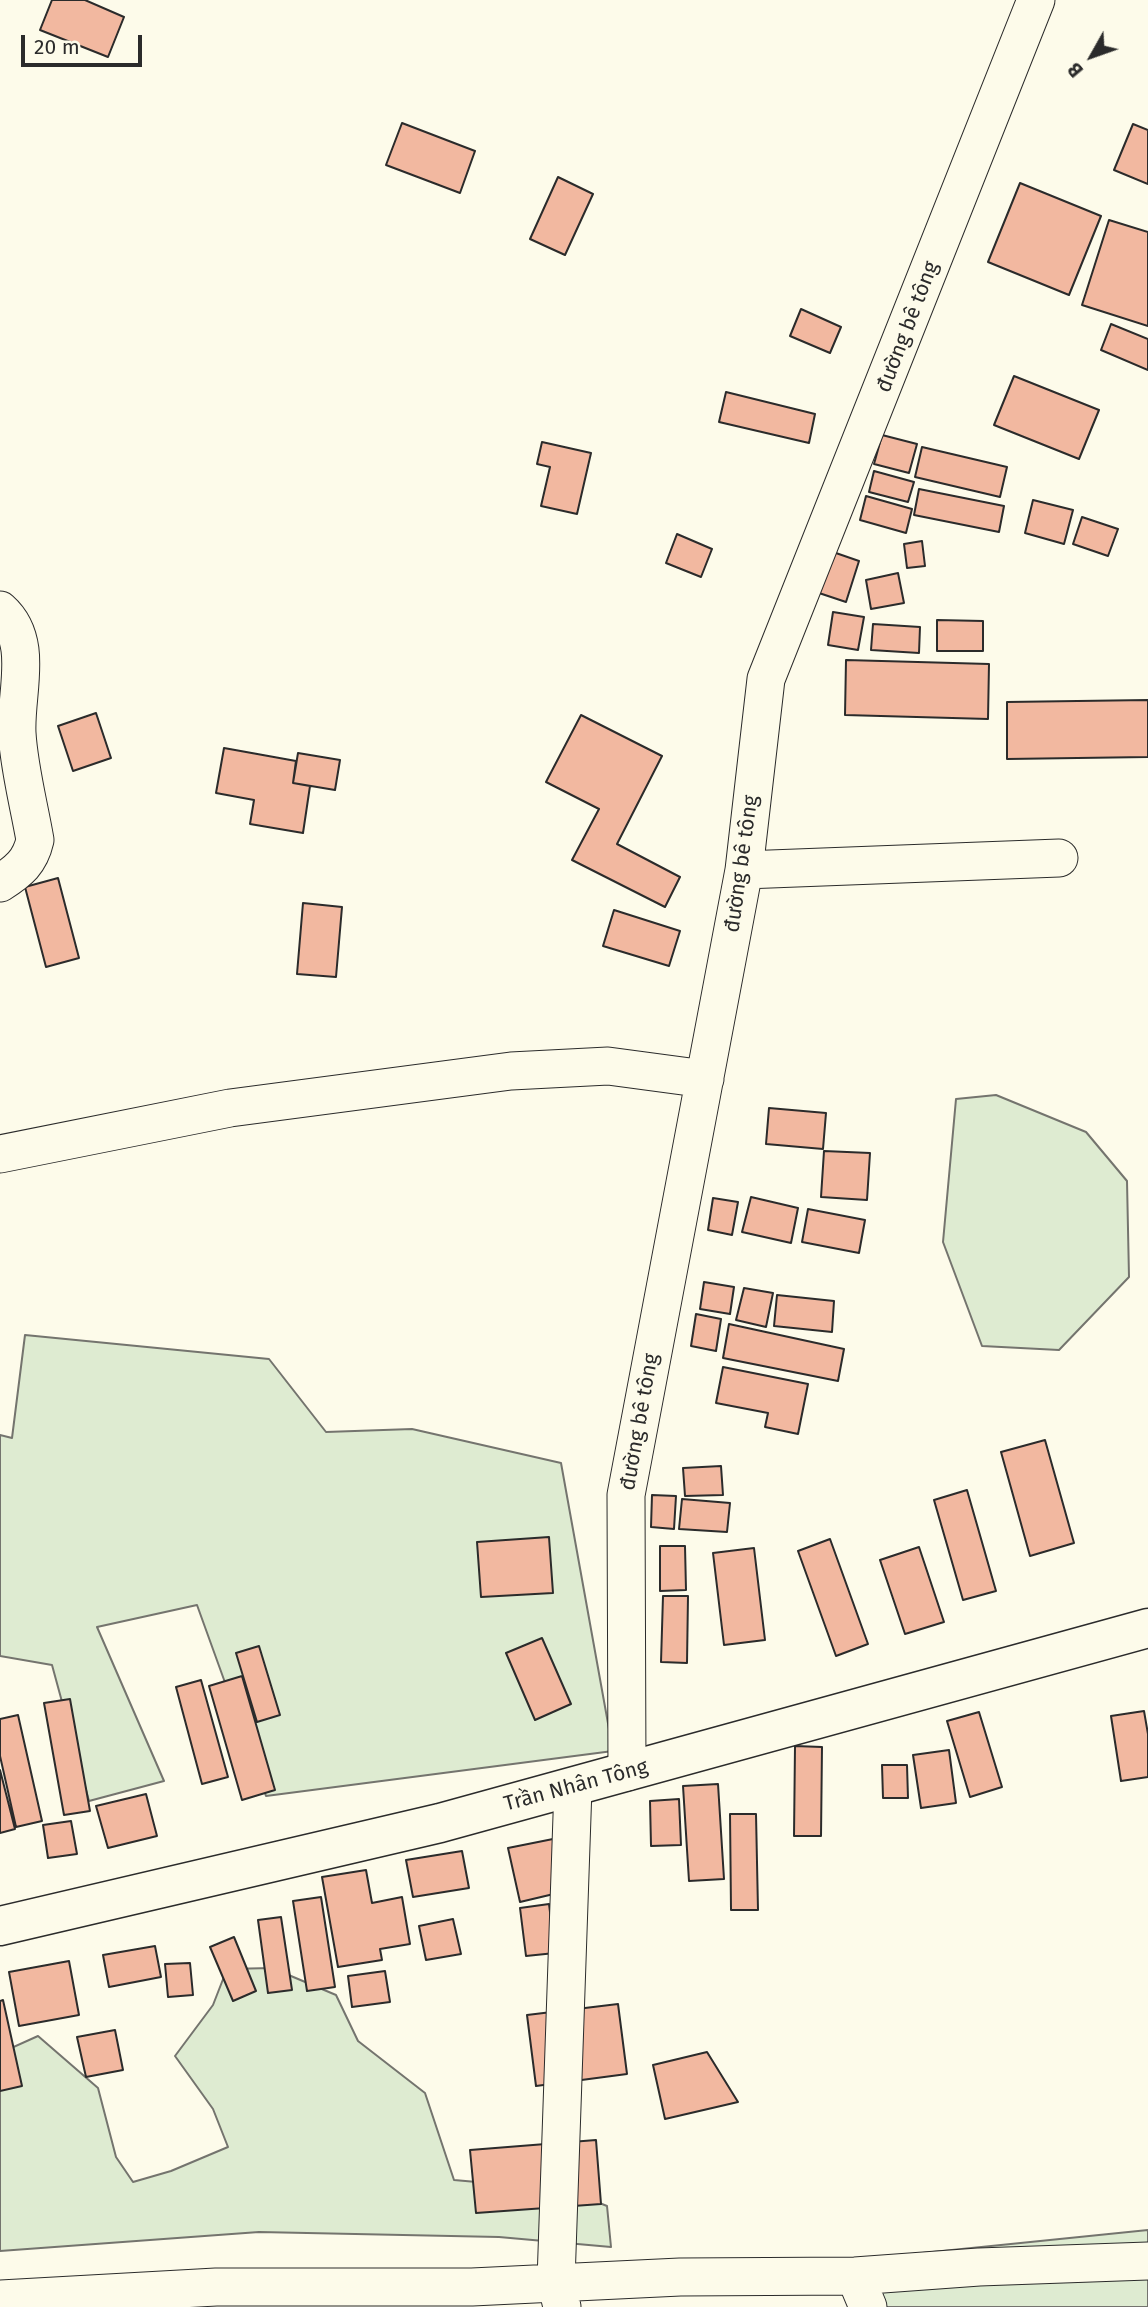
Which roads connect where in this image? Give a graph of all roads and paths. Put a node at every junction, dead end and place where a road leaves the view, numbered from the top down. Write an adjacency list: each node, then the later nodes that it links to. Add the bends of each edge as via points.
1 (1036, 0): 4 (street, đường bê tông, via 766,679)
2 (0, 610): 5 (street, via 16,630 22,659 17,734 35,840 31,857)
3 (1059, 858): 4 (street)
4 (744, 870): 6 (street, đường bê tông)
5 (0, 883)
6 (705, 1079): 7 (street, via 608,1066 511,1071 230,1108); 9 (street, đường bê tông, via 626,1495)
7 (0, 1154)
8 (1148, 1628): 9 (street, Trần Nhân Tông)
9 (627, 1772): 10 (street, Trần Nhân Tông)
10 (573, 1787): 11 (street, Trần Nhân Tông, via 440,1823); 14 (street)
11 (0, 1926)
12 (1148, 2261): 13 (street, via 979,2267)
13 (861, 2292): 14 (street)
14 (559, 2294): 15 (street, via 472,2287 216,2287)
15 (0, 2299)

